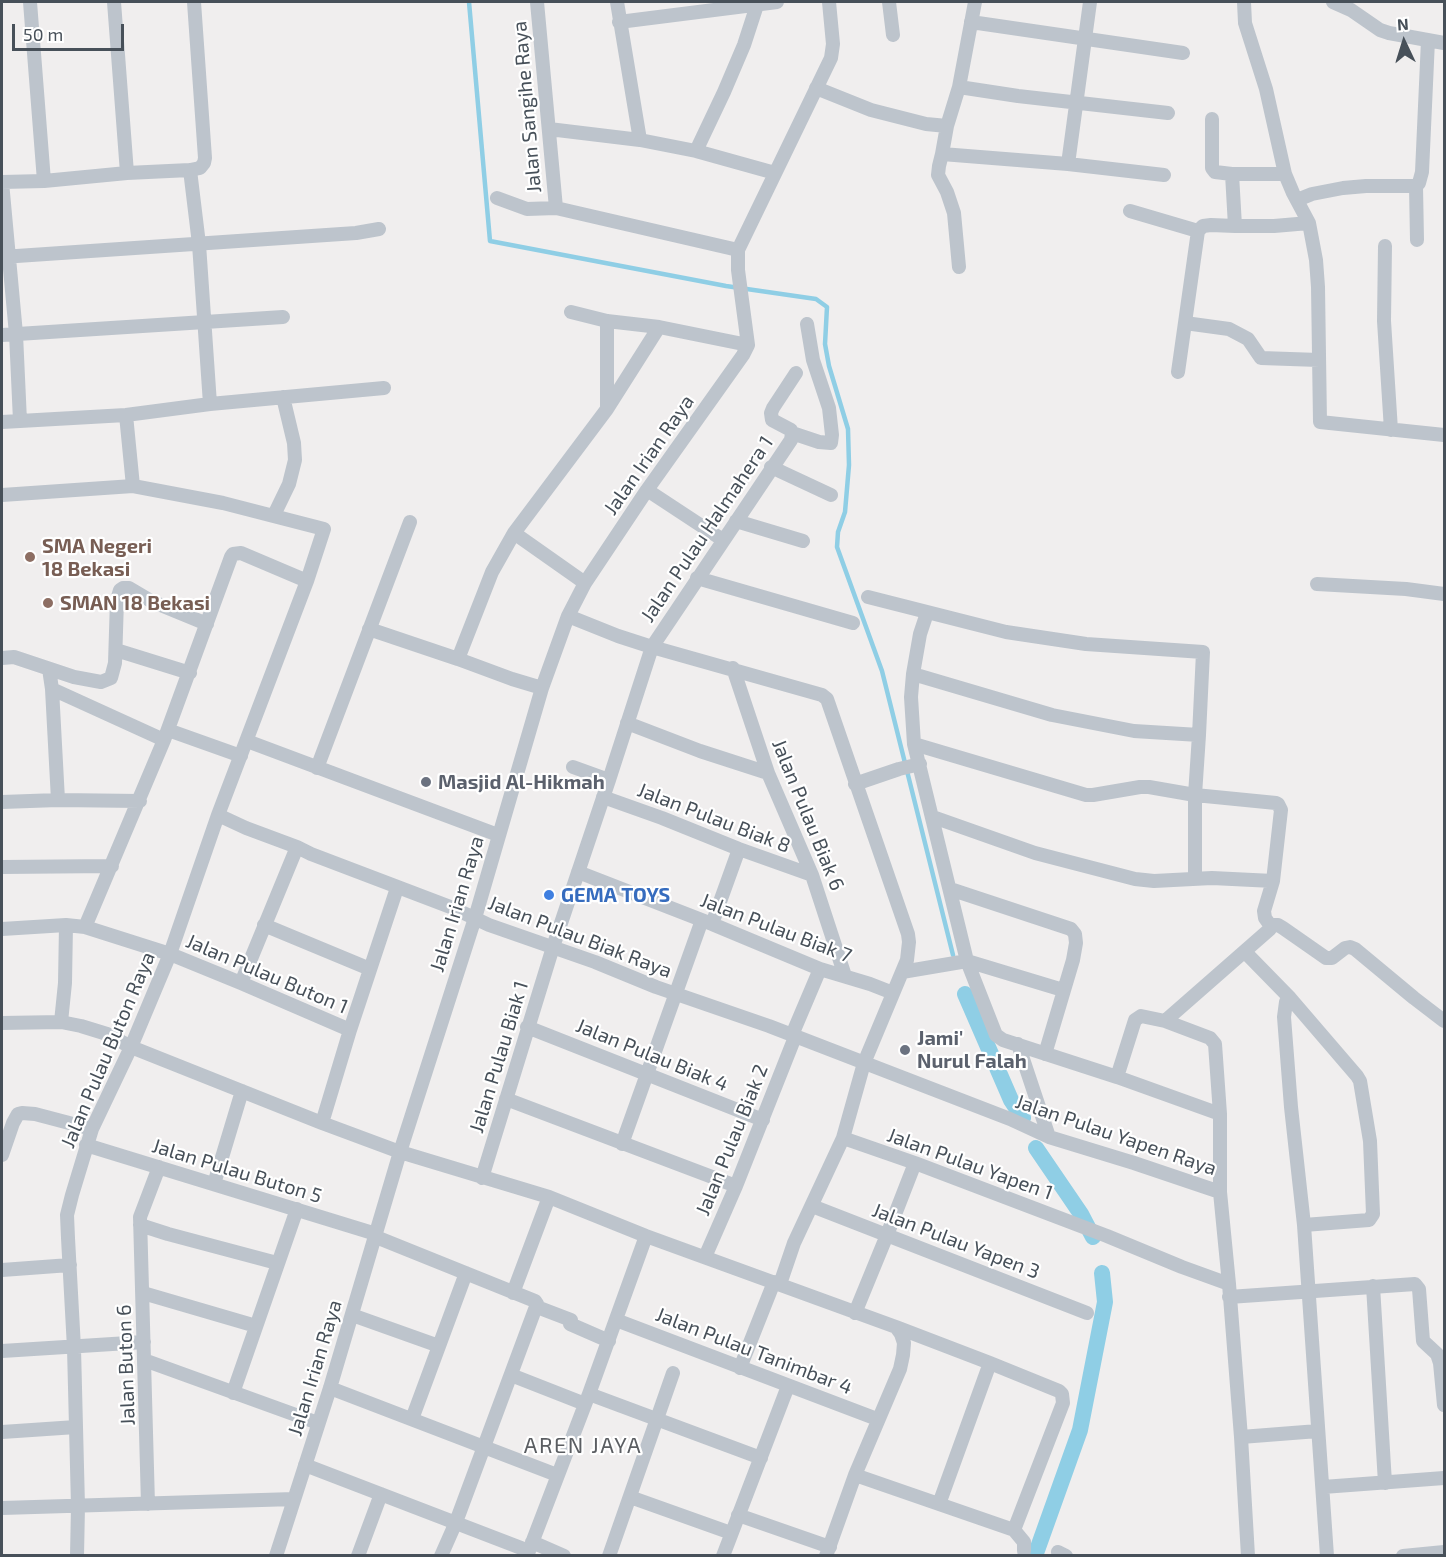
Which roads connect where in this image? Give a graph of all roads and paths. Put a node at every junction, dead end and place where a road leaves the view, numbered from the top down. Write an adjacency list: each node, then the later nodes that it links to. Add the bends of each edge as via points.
1 (30, 2): 38 (street)
2 (114, 2): 33 (street)
3 (194, 2): 32 (street, via 205,158 200,168)
4 (537, 2): 27 (street, Jalan Sangihe Raya)
5 (616, 2): 14 (street)
6 (777, 2): 13 (street)
7 (829, 2): 22 (street, via 833,51)
8 (890, 2): 16 (street)
9 (975, 2): 15 (street)
10 (1090, 2): 17 (street)
11 (1244, 2): 36 (street, via 1245,22 1266,89)
12 (1333, 2): 18 (street, via 1380,30)
13 (757, 5): 14 (street); 29 (street, via 744,45)
14 (619, 22): 28 (street)
15 (971, 22): 17 (street); 21 (street)
16 (893, 35)
17 (1085, 39): 20 (street); 23 (street)
18 (1428, 40): 19 (street); 40 (street, via 1422,172)
19 (1444, 43)
20 (1183, 53)
21 (959, 87): 23 (street); 26 (street)
22 (816, 88): 26 (street, via 871,111); 34 (street)
23 (1076, 101): 24 (street); 31 (street)
24 (1168, 113)
25 (1212, 119): 35 (street, via 1212,168 1218,173)
26 (947, 126): 30 (street)
27 (549, 129): 28 (street); 43 (street, Jalan Sangihe Raya)
28 (640, 140): 29 (street)
29 (696, 151): 34 (street)
30 (944, 155): 31 (street); 54 (street, via 938,175 954,213)
31 (1068, 164): 37 (street)
32 (190, 170): 33 (street); 50 (street)
33 (127, 172): 38 (street)
34 (775, 173): 52 (street)
35 (1232, 174): 36 (street); 46 (street)
36 (1285, 174): 42 (street)
37 (1164, 175)
38 (44, 181): 39 (street)
39 (2, 182): 53 (street)
40 (1416, 186): 42 (street, via 1343,188); 49 (street)
41 (497, 198): 43 (street, via 527,209)
42 (1296, 200): 45 (street)
43 (556, 208): 52 (street)
44 (1130, 211): 48 (street)
45 (1309, 224): 46 (street); 65 (street, via 1316,260)
46 (1235, 226): 48 (street, via 1203,226)
47 (379, 229): 50 (street)
48 (1198, 231): 59 (street)
49 (1417, 240)
50 (199, 244): 53 (street); 58 (street)
51 (1385, 246): 75 (street, via 1384,321)
52 (738, 250): 64 (street)
53 (5, 257): 62 (street)
54 (959, 267)
55 (571, 312): 57 (street)
56 (283, 317): 58 (street)
57 (607, 321): 61 (street); 71 (street)
58 (204, 323): 62 (street); 70 (street)
59 (1185, 323): 65 (street, via 1229,329 1248,339 1261,358); 66 (street)
60 (807, 324): 76 (street, via 813,360 829,408 831,443)
61 (659, 327): 64 (street); 71 (street)
62 (16, 334): 63 (street); 73 (street)
63 (2, 335)
64 (748, 345): 80 (street, Jalan Irian Raya)
65 (1319, 360): 75 (street, via 1320,422)
66 (1178, 372)
67 (795, 373): 76 (street, via 771,413 772,420)
68 (384, 388): 69 (street)
69 (283, 397): 70 (street); 83 (street, via 295,460)
70 (210, 404): 72 (street)
71 (607, 409): 86 (street)
72 (126, 415): 73 (street); 79 (street)
73 (20, 421): 74 (street)
74 (2, 422)
75 (1392, 430): 77 (street)
76 (792, 433): 78 (street, Jalan Pulau Halmahera 1)
77 (1444, 435)
78 (771, 467): 82 (street); 84 (street, Jalan Pulau Halmahera 1)
79 (133, 486): 81 (street); 83 (street)
80 (647, 490): 87 (street); 91 (street, Jalan Irian Raya)
81 (2, 495)
82 (831, 495)
83 (274, 515): 90 (street, Jalan Pulau Buton Raya, via 324,529)
84 (736, 521): 87 (street, Jalan Pulau Halmahera 1); 88 (street)
85 (410, 522): 99 (street)
86 (514, 533): 91 (street); 103 (street, via 492,572)
87 (723, 540): 89 (street, Jalan Pulau Halmahera 1)
88 (803, 541)
89 (697, 578): 97 (street); 100 (street, Jalan Pulau Halmahera 1)
90 (307, 581): 98 (street, via 241,553 233,554); 113 (street, Jalan Pulau Buton Raya)
91 (585, 583): 96 (street, Jalan Irian Raya)
92 (1317, 584): 93 (street)
93 (1444, 594)
94 (868, 597): 95 (street)
95 (927, 613): 107 (street); 112 (street, via 1006,632 1086,644 1203,652)
96 (568, 616): 100 (street); 108 (street, Jalan Irian Raya)
97 (853, 623)
98 (207, 624): 101 (street, via 123,588 117,600); 106 (street)
99 (369, 629): 103 (street); 118 (street)
100 (652, 646): 105 (street); 110 (street, Jalan Pulau Halmahera 1)
101 (116, 650): 104 (street, via 111,678 101,682); 106 (street)
102 (2, 658): 104 (street, via 14,657)
103 (458, 658): 108 (street)
104 (49, 669): 109 (street)
105 (733, 669): 119 (street, Jalan Pulau Biak 6); 121 (street, via 827,699)
106 (190, 673): 111 (street)
107 (913, 674): 112 (street, via 1052,715 1134,731); 114 (street)
108 (542, 688): 129 (street, Jalan Irian Raya)
109 (52, 689): 111 (street); 124 (street)
110 (627, 723): 119 (street); 120 (street, Jalan Pulau Halmahera 1)
111 (166, 735): 115 (street); 125 (street)
112 (1199, 735): 122 (street)
113 (247, 741): 115 (street, Jalan Pulau Buton Raya); 118 (street)
114 (914, 744): 116 (street); 122 (street, via 1086,795 1149,787)
115 (241, 756): 127 (street, Jalan Pulau Buton Raya)
116 (909, 766): 121 (street); 128 (street)
117 (573, 767): 120 (street)
118 (317, 768): 129 (street)
119 (768, 773): 135 (street, Jalan Pulau Biak 6)
120 (609, 780): 123 (street, Jalan Pulau Halmahera 1)
121 (855, 784): 153 (street, via 908,934 909,951)
122 (1195, 795): 136 (street); 137 (street, via 1278,804 1281,810)
123 (603, 797): 131 (street, Jalan Pulau Biak 8); 134 (street, Jalan Pulau Biak 1)
124 (58, 800): 125 (street); 126 (street)
125 (140, 801): 132 (street)
126 (2, 802)
127 (218, 815): 130 (street, Jalan Pulau Biak Raya); 149 (street, Jalan Pulau Buton Raya)
128 (933, 818): 136 (street, via 1035,853 1135,879); 139 (street)
129 (498, 835): 140 (street, Jalan Irian Raya)
130 (297, 847): 138 (street, Jalan Pulau Biak Raya); 143 (street)
131 (739, 849): 135 (street, Jalan Pulau Biak 8); 141 (street)
132 (112, 866): 133 (street); 145 (street)
133 (2, 867)
134 (578, 872): 141 (street, Jalan Pulau Biak 7); 147 (street, Jalan Pulau Biak 1)
135 (812, 875): 154 (street, Jalan Pulau Biak 6)
136 (1196, 878): 137 (street)
137 (1273, 881): 144 (street, via 1264,911)
138 (397, 888): 140 (street, Jalan Pulau Biak Raya); 151 (street)
139 (950, 889): 150 (street); 156 (street, via 1071,929 1076,943)
140 (475, 918): 147 (street, Jalan Pulau Biak Raya); 184 (street, Jalan Irian Raya)
141 (707, 922): 152 (street, Jalan Pulau Biak 7); 158 (street)
142 (66, 925): 145 (street, Jalan Pulau Buton 1); 146 (street, Jalan Pulau Buton 1); 162 (street)
143 (264, 925): 151 (street); 155 (street)
144 (1270, 925): 148 (street, via 1269,931); 161 (street, via 1278,925 1326,958 1345,948 1355,949)
145 (86, 927): 149 (street, Jalan Pulau Buton 1)
146 (2, 929)
147 (553, 947): 158 (street, Jalan Pulau Biak Raya); 164 (street, Jalan Pulau Biak 1)
148 (1245, 952): 159 (street); 160 (street)
149 (170, 954): 155 (street, Jalan Pulau Buton 1); 168 (street, Jalan Pulau Buton Raya)
150 (964, 962): 153 (street); 156 (street); 167 (street, via 996,1035)
151 (370, 969): 165 (street)
152 (820, 969): 154 (street, Jalan Pulau Biak 7); 166 (street)
153 (902, 972): 157 (street)
154 (845, 976): 157 (street, Jalan Pulau Biak 7)
155 (241, 983): 165 (street, Jalan Pulau Buton 1)
156 (1063, 990): 169 (street)
157 (893, 993): 170 (street)
158 (675, 994): 166 (street, Jalan Pulau Biak Raya); 171 (street)
159 (1290, 998): 196 (street, via 1284,1006 1284,1017); 196 (street, via 1360,1081 1370,1141 1374,1206 1369,1220)
160 (1165, 1021): 172 (street, via 1144,1015 1135,1020); 175 (street, via 1214,1042)
161 (1444, 1021)
162 (61, 1022): 163 (street); 168 (street, via 107,1034)
163 (2, 1023)
164 (527, 1027): 171 (street, Jalan Pulau Biak 4); 174 (street, Jalan Pulau Biak 1)
165 (350, 1030): 178 (street)
166 (793, 1036): 170 (street, Jalan Pulau Biak Raya); 176 (street, Jalan Pulau Biak 2)
167 (1018, 1044): 169 (street); 180 (street)
168 (130, 1047): 173 (street); 179 (street, Jalan Pulau Buton Raya)
169 (1045, 1054): 172 (street)
170 (864, 1063): 180 (street, Jalan Pulau Yapen Raya); 181 (street)
171 (648, 1074): 176 (street, Jalan Pulau Biak 4); 183 (street)
172 (1117, 1077): 175 (street)
173 (243, 1091): 178 (street); 189 (street)
174 (506, 1099): 183 (street); 188 (street, Jalan Pulau Biak 1)
175 (1220, 1114): 191 (street)
176 (763, 1120): 190 (street, Jalan Pulau Biak 2)
177 (7, 1123): 179 (street, via 25,1113); 185 (street)
178 (322, 1123): 184 (street)
179 (92, 1129): 182 (street, Jalan Pulau Buton Raya)
180 (1043, 1134): 191 (street, Jalan Pulau Yapen Raya)
181 (843, 1138): 186 (street, Jalan Pulau Yapen 1); 193 (street)
182 (86, 1144): 187 (street, Jalan Pulau Buton 5); 202 (street, Jalan Pulau Buton Raya, via 67,1215)
183 (621, 1144): 190 (street)
184 (400, 1152): 188 (street); 198 (street, Jalan Irian Raya)
185 (2, 1155)
186 (915, 1163): 197 (street); 207 (street, Jalan Pulau Yapen 1, via 1107,1236)
187 (159, 1167): 189 (street, Jalan Pulau Buton 5); 195 (street, Jalan Buton 6, via 140,1217)
188 (482, 1178): 192 (street)
189 (214, 1184): 194 (street, Jalan Pulau Buton 5)
190 (736, 1186): 200 (street, Jalan Pulau Biak 2)
191 (1220, 1192): 207 (street)
192 (549, 1197): 199 (street); 210 (street)
193 (812, 1206): 197 (street, Jalan Pulau Yapen 3); 205 (street)
194 (297, 1209): 198 (street, Jalan Pulau Buton 5); 201 (street)
195 (141, 1225): 201 (street); 209 (street, Jalan Buton 6)
196 (1304, 1225): 208 (street)
197 (887, 1235): 212 (street); 213 (street, Jalan Pulau Yapen 3)
198 (376, 1236): 204 (street, Jalan Pulau Buton 5); 214 (street, Jalan Irian Raya)
199 (645, 1236): 200 (street); 215 (street)
200 (705, 1257): 205 (street)
201 (277, 1263): 216 (street)
202 (70, 1265): 203 (street); 221 (street, Jalan Pulau Buton Raya)
203 (2, 1270)
204 (465, 1274): 210 (street, Jalan Pulau Buton 5); 220 (street)
205 (777, 1283): 212 (street); 225 (street)
206 (1373, 1286): 208 (street); 232 (street, via 1418,1286 1423,1341 1437,1354 1440,1363); 247 (street)
207 (1229, 1291): 208 (street); 240 (street)
208 (1308, 1291): 238 (street)
209 (143, 1293): 216 (street); 219 (street, Jalan Buton 6)
210 (513, 1293): 211 (street, Jalan Pulau Buton 5)
211 (537, 1306): 218 (street, Jalan Pulau Buton 5); 227 (street)
212 (855, 1312): 217 (street)
213 (1087, 1313)
214 (352, 1314): 220 (street); 229 (street, Jalan Irian Raya)
215 (616, 1320): 218 (street); 225 (street, Jalan Pulau Tanimbar 4)
216 (256, 1326): 230 (street)
217 (896, 1327): 224 (street); 234 (street, via 904,1343 903,1355)
218 (609, 1341): 231 (street)
219 (144, 1342): 221 (street); 223 (street, Jalan Buton 6)
220 (439, 1346): 233 (street)
221 (74, 1348): 222 (street); 237 (street, Jalan Pulau Buton Raya)
222 (2, 1352)
223 (144, 1360): 230 (street); 252 (street, Jalan Buton 6)
224 (990, 1363): 253 (street); 258 (street, via 1062,1394 1063,1403)
225 (740, 1368): 228 (street, Jalan Pulau Tanimbar 4)
226 (672, 1373): 235 (street)
227 (511, 1375): 231 (street); 241 (street)
228 (788, 1386): 234 (street, Jalan Pulau Tanimbar 4); 242 (street)
229 (330, 1388): 233 (street); 236 (street, Jalan Irian Raya)
230 (233, 1393): 236 (street)
231 (587, 1399): 235 (street); 244 (street)
232 (1444, 1405)
233 (412, 1419): 241 (street)
234 (878, 1419): 245 (street)
235 (656, 1420): 242 (street); 250 (street)
236 (318, 1423): 243 (street, Jalan Irian Raya)
237 (76, 1428): 239 (street); 254 (street, Jalan Pulau Buton Raya)
238 (1318, 1431): 240 (street); 248 (street)
239 (2, 1432)
240 (1241, 1437): 271 (street)
241 (483, 1447): 244 (street); 257 (street)
242 (760, 1458): 256 (street)
243 (304, 1465): 249 (street); 251 (street, Jalan Irian Raya)
244 (557, 1475): 260 (street)
245 (855, 1475): 253 (street); 262 (street)
246 (1444, 1478): 247 (street)
247 (1385, 1483): 248 (street)
248 (1323, 1487): 272 (street)
249 (381, 1494): 257 (street); 266 (street)
250 (630, 1497): 259 (street); 269 (street)
251 (294, 1499): 252 (street); 265 (street, Jalan Irian Raya)
252 (148, 1504): 254 (street)
253 (939, 1504): 258 (street)
254 (78, 1506): 255 (street); 264 (street, Jalan Pulau Buton Raya)
255 (2, 1508)
256 (738, 1515): 259 (street); 262 (street)
257 (456, 1522): 260 (street); 267 (street)
258 (1014, 1530): 261 (street, via 1024,1542)
259 (731, 1533): 270 (street)
260 (530, 1550): 268 (street)
261 (1024, 1551)
262 (830, 1552)
263 (1444, 1552): 273 (street)
264 (78, 1556)
265 (276, 1556)
266 (358, 1556)
267 (441, 1556)
268 (564, 1556)
269 (609, 1556)
270 (723, 1556)
271 (1248, 1556)
272 (1328, 1556)
273 (1403, 1556)

